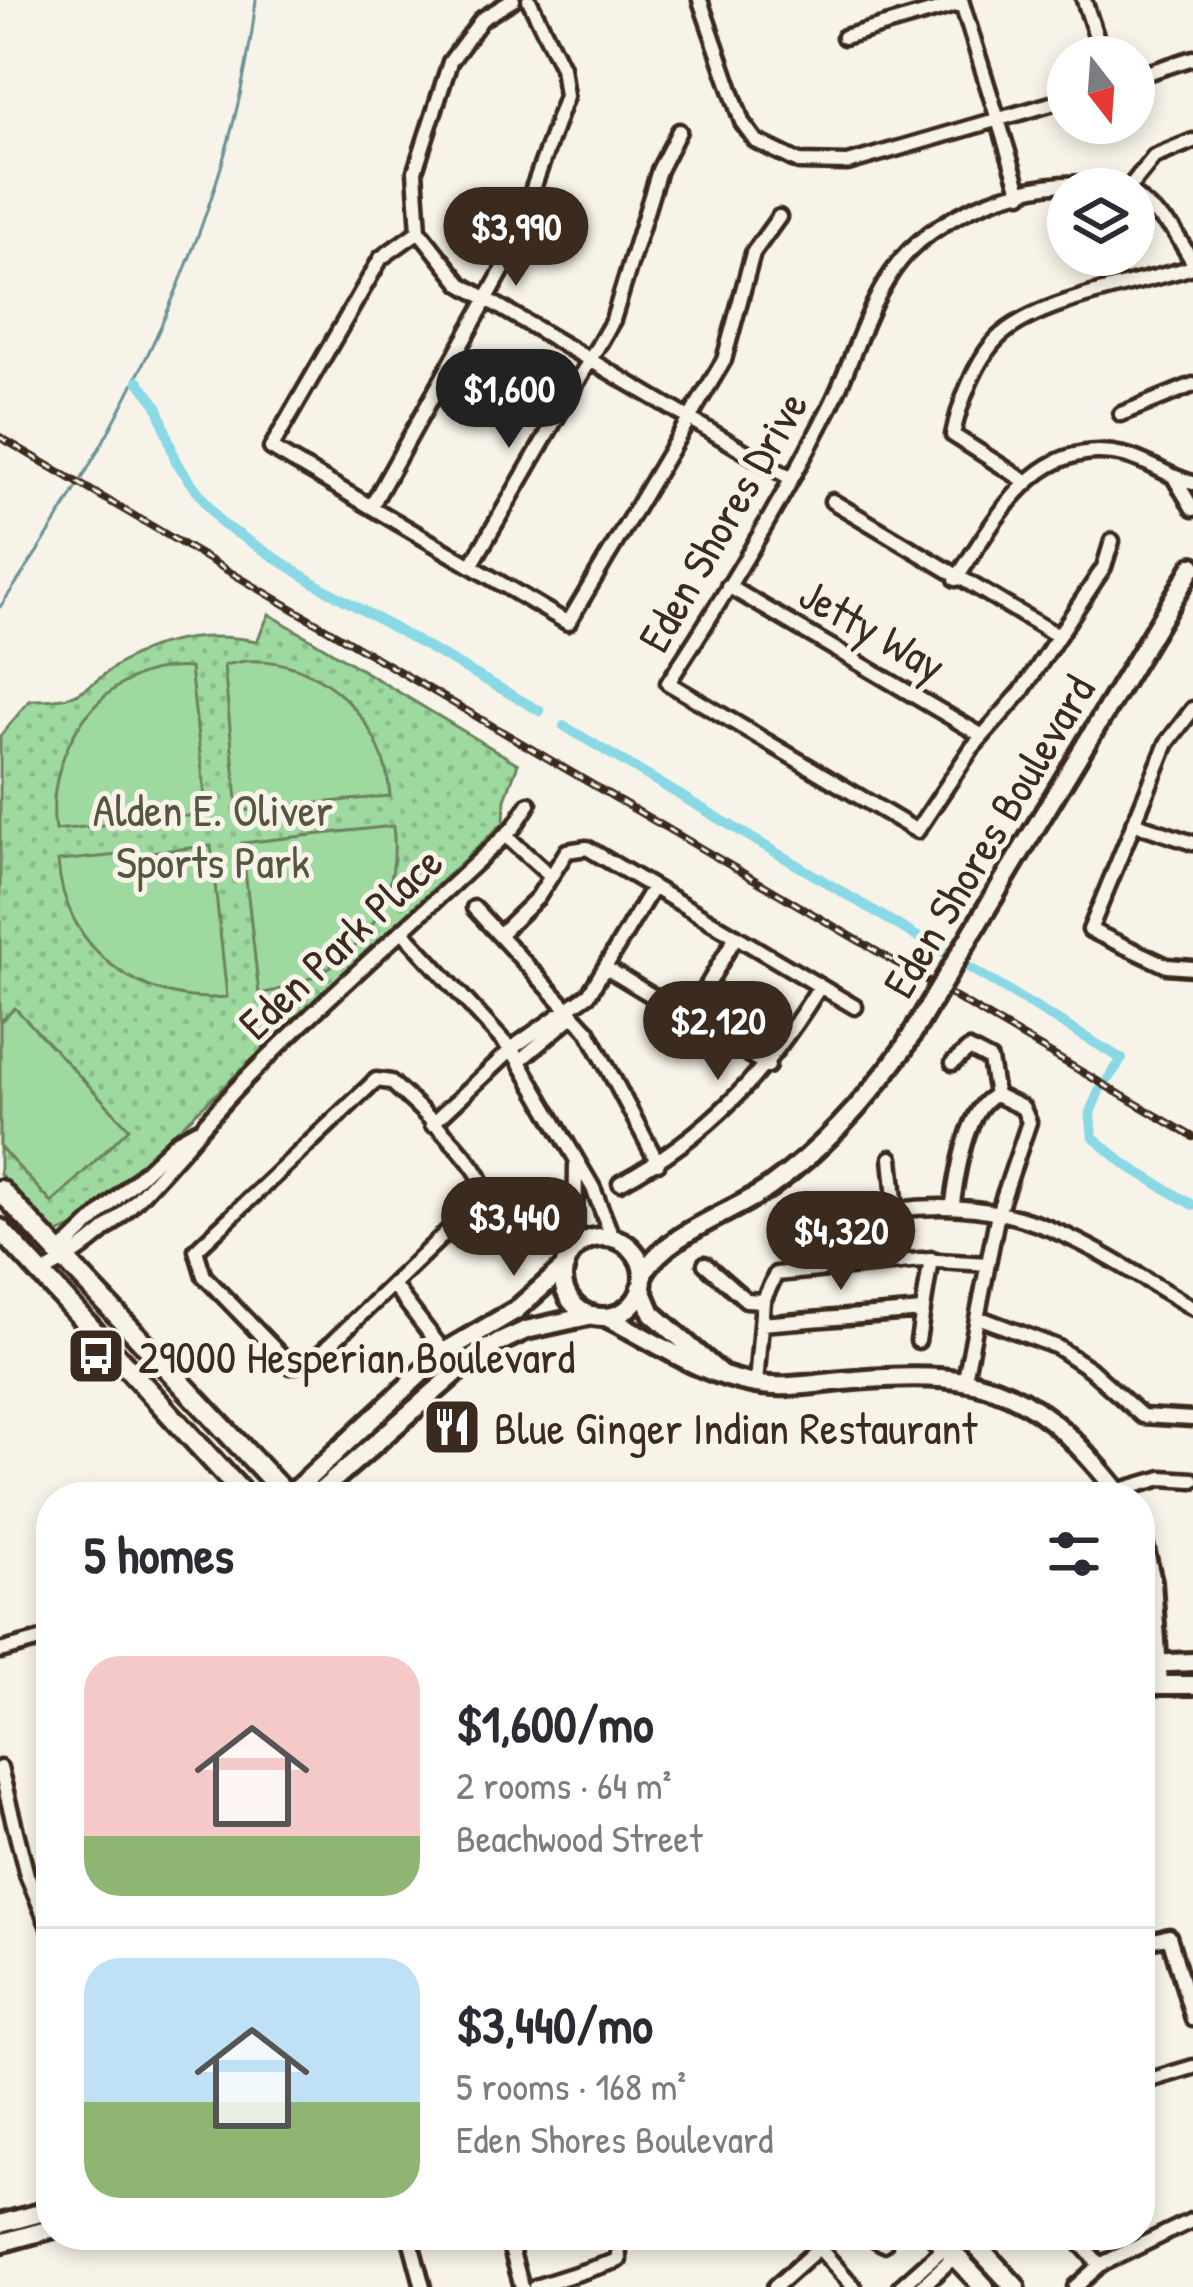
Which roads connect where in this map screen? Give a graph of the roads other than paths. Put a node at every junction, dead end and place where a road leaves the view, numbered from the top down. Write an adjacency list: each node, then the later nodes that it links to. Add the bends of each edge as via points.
1 (513, 0): 19 (street, via 482,19 450,62 415,170)
2 (529, 0): 21 (street, via 562,67 566,96)
3 (700, 0): 11 (street, via 742,122 756,141 799,162 848,163)
4 (1084, 0): 6 (street)
5 (962, 2): 7 (street); 11 (street)
6 (1096, 36)
7 (844, 37)
8 (1193, 58): 9 (street)
9 (1155, 70)
10 (1047, 106): 11 (street)
11 (999, 121): 16 (street)
12 (679, 131): 22 (street, via 658,170 613,320)
13 (1193, 141): 14 (street)
14 (1147, 168)
15 (1047, 188): 16 (street, Eden Shores Drive)
16 (1021, 194): 26 (street, Eden Shores Drive, via 961,215 904,256)
17 (1155, 213): 20 (street)
18 (779, 217): 25 (street, via 753,253 724,360)
19 (419, 231): 21 (street, via 442,266); 31 (street, via 381,258 271,448)
20 (1193, 264): 28 (street, via 1030,317 987,350 953,435)
21 (488, 300): 22 (street); 31 (street)
22 (589, 361): 25 (street); 34 (street)
23 (1193, 385): 24 (street)
24 (1121, 414)
25 (686, 419): 26 (street); 34 (street, via 568,623)
26 (790, 478): 37 (street, Eden Shores Drive)
27 (1174, 479): 28 (street, via 1108,453 1055,462); 29 (street); 32 (street)
28 (1025, 481): 36 (street)
29 (1193, 484)
30 (832, 501): 36 (street)
31 (371, 507): 34 (street)
32 (1193, 509)
33 (1112, 541): 38 (street, Eden Shores Drive)
34 (471, 566)
35 (1193, 568): 74 (street, Eden Shores Boulevard, bridge, via 867,1097 812,1154 734,1212)
36 (956, 579): 38 (street)
37 (728, 586): 40 (street, Jetty Way); 40 (street, Eden Shores Drive, via 668,682 917,831)
38 (1058, 636): 40 (street, Eden Shores Drive)
39 (1193, 710): 42 (street, via 1167,742)
40 (981, 736)
41 (529, 804): 43 (street, Eden Park Place)
42 (1133, 823): 44 (street); 51 (street, via 1090,930 1167,966)
43 (505, 835): 45 (street); 48 (street, Eden Park Place)
44 (1193, 843)
45 (549, 874): 46 (street, via 567,851 587,848); 49 (street)
46 (653, 887): 50 (street); 52 (street)
47 (474, 908): 49 (street)
48 (404, 933): 57 (street); 75 (street, Eden Park Place, via 187,1148)
49 (500, 934): 55 (street)
50 (736, 936): 53 (street); 56 (street)
51 (1193, 968)
52 (608, 969): 55 (street); 56 (street)
53 (820, 986): 54 (street); 59 (street)
54 (855, 1007)
55 (571, 1009): 57 (street); 64 (street)
56 (689, 1017): 59 (street)
57 (515, 1055): 61 (street); 62 (street)
58 (953, 1063): 60 (street, via 965,1049 990,1060)
59 (768, 1066): 64 (street, via 691,1142)
60 (996, 1095): 67 (street, via 982,1104); 69 (street, via 1023,1108 1029,1122)
61 (432, 1124): 84 (street, via 483,1178 485,1195); 84 (street, via 391,1082 376,1079 194,1255 204,1276 295,1367 312,1362)
62 (576, 1158): 72 (street); 73 (street)
63 (891, 1158): 68 (street)
64 (658, 1163): 65 (street)
65 (620, 1183)
66 (0, 1190): 75 (main road)
67 (953, 1203): 68 (street); 69 (street)
68 (896, 1210): 77 (street)
69 (998, 1213): 79 (street); 86 (street, via 1066,1234)
70 (804, 1217): 81 (street)
71 (0, 1229): 82 (main road)
72 (620, 1242): 73 (street, via 593,1239); 74 (street); 83 (street)
73 (575, 1249): 80 (street)
74 (657, 1250): 83 (street)
75 (64, 1256): 82 (street, Eden Park Place); 100 (main road)
76 (931, 1259): 77 (street); 79 (street); 87 (street)
77 (901, 1262): 81 (street)
78 (705, 1264): 85 (street, via 746,1300)
79 (988, 1264): 89 (street)
80 (565, 1267): 88 (street, via 570,1300); 92 (street, via 537,1295)
81 (818, 1269): 85 (street, via 776,1274)
82 (42, 1273): 99 (main road)
83 (642, 1280): 88 (street, via 628,1307); 94 (street, via 652,1312)
84 (393, 1285): 92 (street)
85 (763, 1301): 90 (street)
86 (1193, 1308)
87 (923, 1311): 90 (street); 91 (street)
88 (599, 1316): 93 (street, via 504,1338); 94 (street, via 688,1366)
89 (978, 1317): 95 (street); 97 (street, via 1057,1347 1142,1416)
90 (761, 1324): 96 (street)
91 (918, 1341)
92 (444, 1352): 93 (street); 101 (street)
93 (457, 1367): 102 (street)
94 (721, 1374): 96 (street)
95 (965, 1379): 96 (street); 103 (street, via 1051,1418)
96 (756, 1384)
97 (1193, 1420)
98 (1193, 1480): 104 (street)
99 (232, 1482)
100 (274, 1482)
101 (304, 1482)
102 (330, 1482)
103 (1110, 1482)
104 (1152, 1482)
105 (36, 1640): 106 (street)
106 (0, 1651)
107 (1193, 1663): 108 (street)
108 (1155, 1664)
109 (1155, 1685): 110 (street)
110 (1193, 1685)
111 (0, 1768): 112 (street)
112 (36, 1896)
113 (1155, 1940): 114 (street, via 1168,1936)
114 (1193, 2019)
115 (1193, 2067): 116 (street)
116 (1155, 2078)
117 (36, 2214): 119 (street)
118 (1193, 2220): 121 (street)
119 (0, 2224)
120 (36, 2233): 122 (street)
121 (1155, 2238)
122 (0, 2243)
123 (413, 2250): 137 (street)
124 (511, 2250): 138 (street)
125 (619, 2250): 139 (street, via 619,2260)
126 (817, 2250): 140 (street)
127 (821, 2250): 141 (street)
128 (940, 2250): 142 (street)
129 (942, 2250): 143 (street)
130 (950, 2250): 144 (main road)
131 (972, 2250): 135 (main road)
132 (981, 2250): 135 (main road)
133 (1086, 2250): 136 (street)
134 (1131, 2250): 136 (street)
135 (992, 2261): 145 (main road)
136 (1100, 2265): 146 (street)
137 (423, 2287)
138 (522, 2287)
139 (535, 2287)
140 (776, 2287)
141 (854, 2287)
142 (900, 2287)
143 (920, 2287)
144 (984, 2287)
145 (1015, 2287)
146 (1075, 2287)

